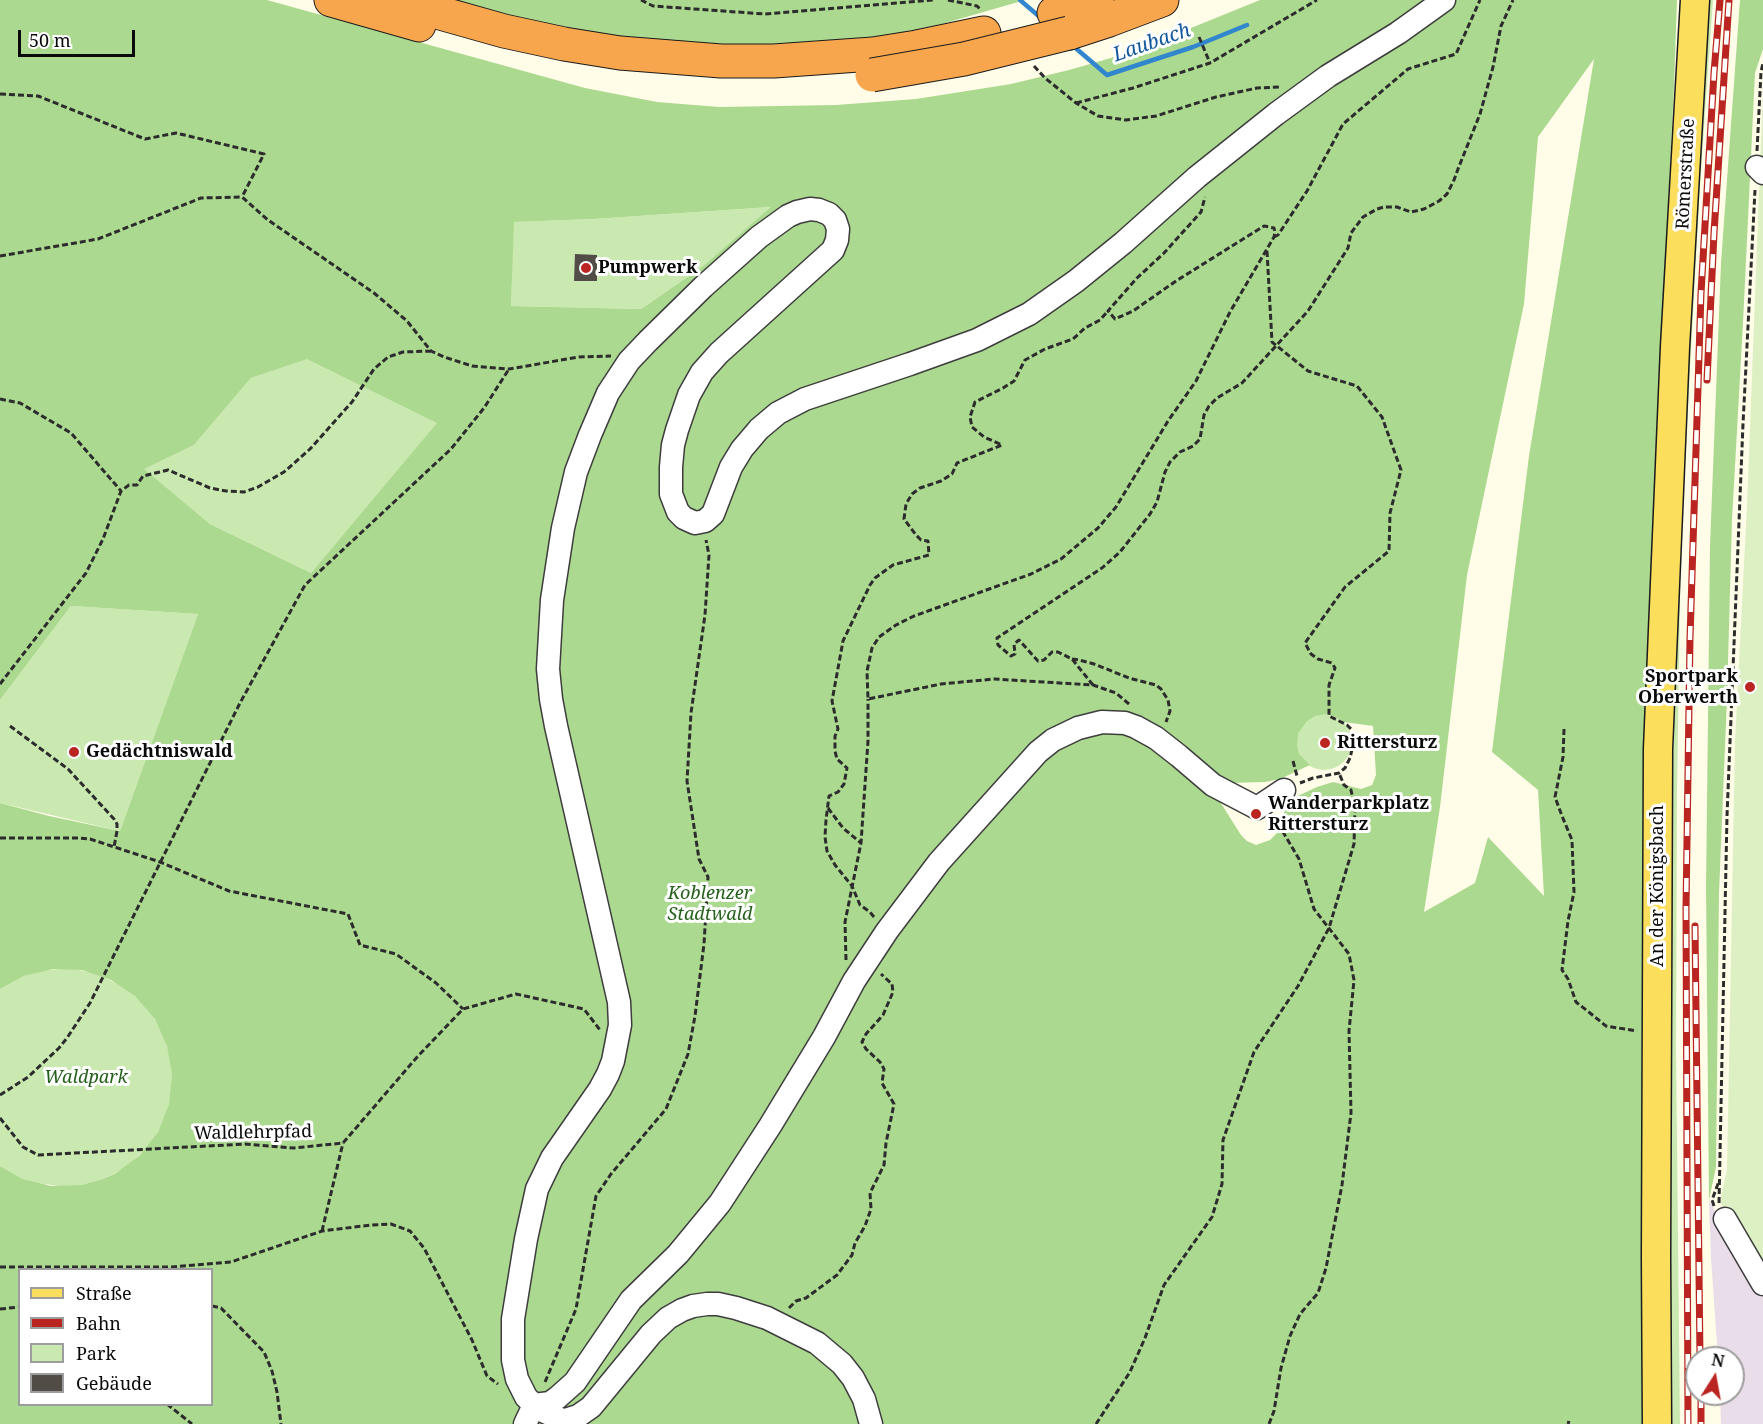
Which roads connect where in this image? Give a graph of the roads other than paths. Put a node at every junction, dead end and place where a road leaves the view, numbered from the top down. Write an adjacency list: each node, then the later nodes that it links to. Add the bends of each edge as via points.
1 (331, 0): 4 (highway, bridge, via 556,60 656,75 732,81 872,75 924,67 1069,33)
2 (394, 0): 3 (highway, via 504,31 620,53 774,61 917,47 984,33)
3 (1097, 0)
4 (1162, 0)
5 (1444, 0): 11 (street, via 1313,86 1197,177 1076,281 1029,314 977,340 804,399 778,413 742,449 711,517 702,523 681,515 671,494 675,438 689,396 702,372 719,353 833,250 839,233 835,220 825,211 810,209 780,221 730,262 648,340 613,384 576,472 552,600 548,660 556,726 619,1002 620,1025 608,1074 552,1158 532,1205 512,1335 517,1379)
6 (1695, 0): 7 (main road, Römerstraße)
7 (1675, 347): 14 (main road, An der Königsbach, via 1658,749)
8 (1284, 790): 11 (street, via 1257,808 1213,785 1155,738 1132,725 1113,721 1077,728 1038,752 939,862 887,931 720,1203 678,1254 631,1300 574,1382 557,1398)
9 (1725, 1219): 10 (street)
10 (1763, 1284)
11 (532, 1408): 12 (street)
12 (566, 1422): 13 (street, via 591,1407 663,1322 677,1312 718,1304 774,1321 817,1343 853,1378)
13 (871, 1424)
14 (1657, 1424)

